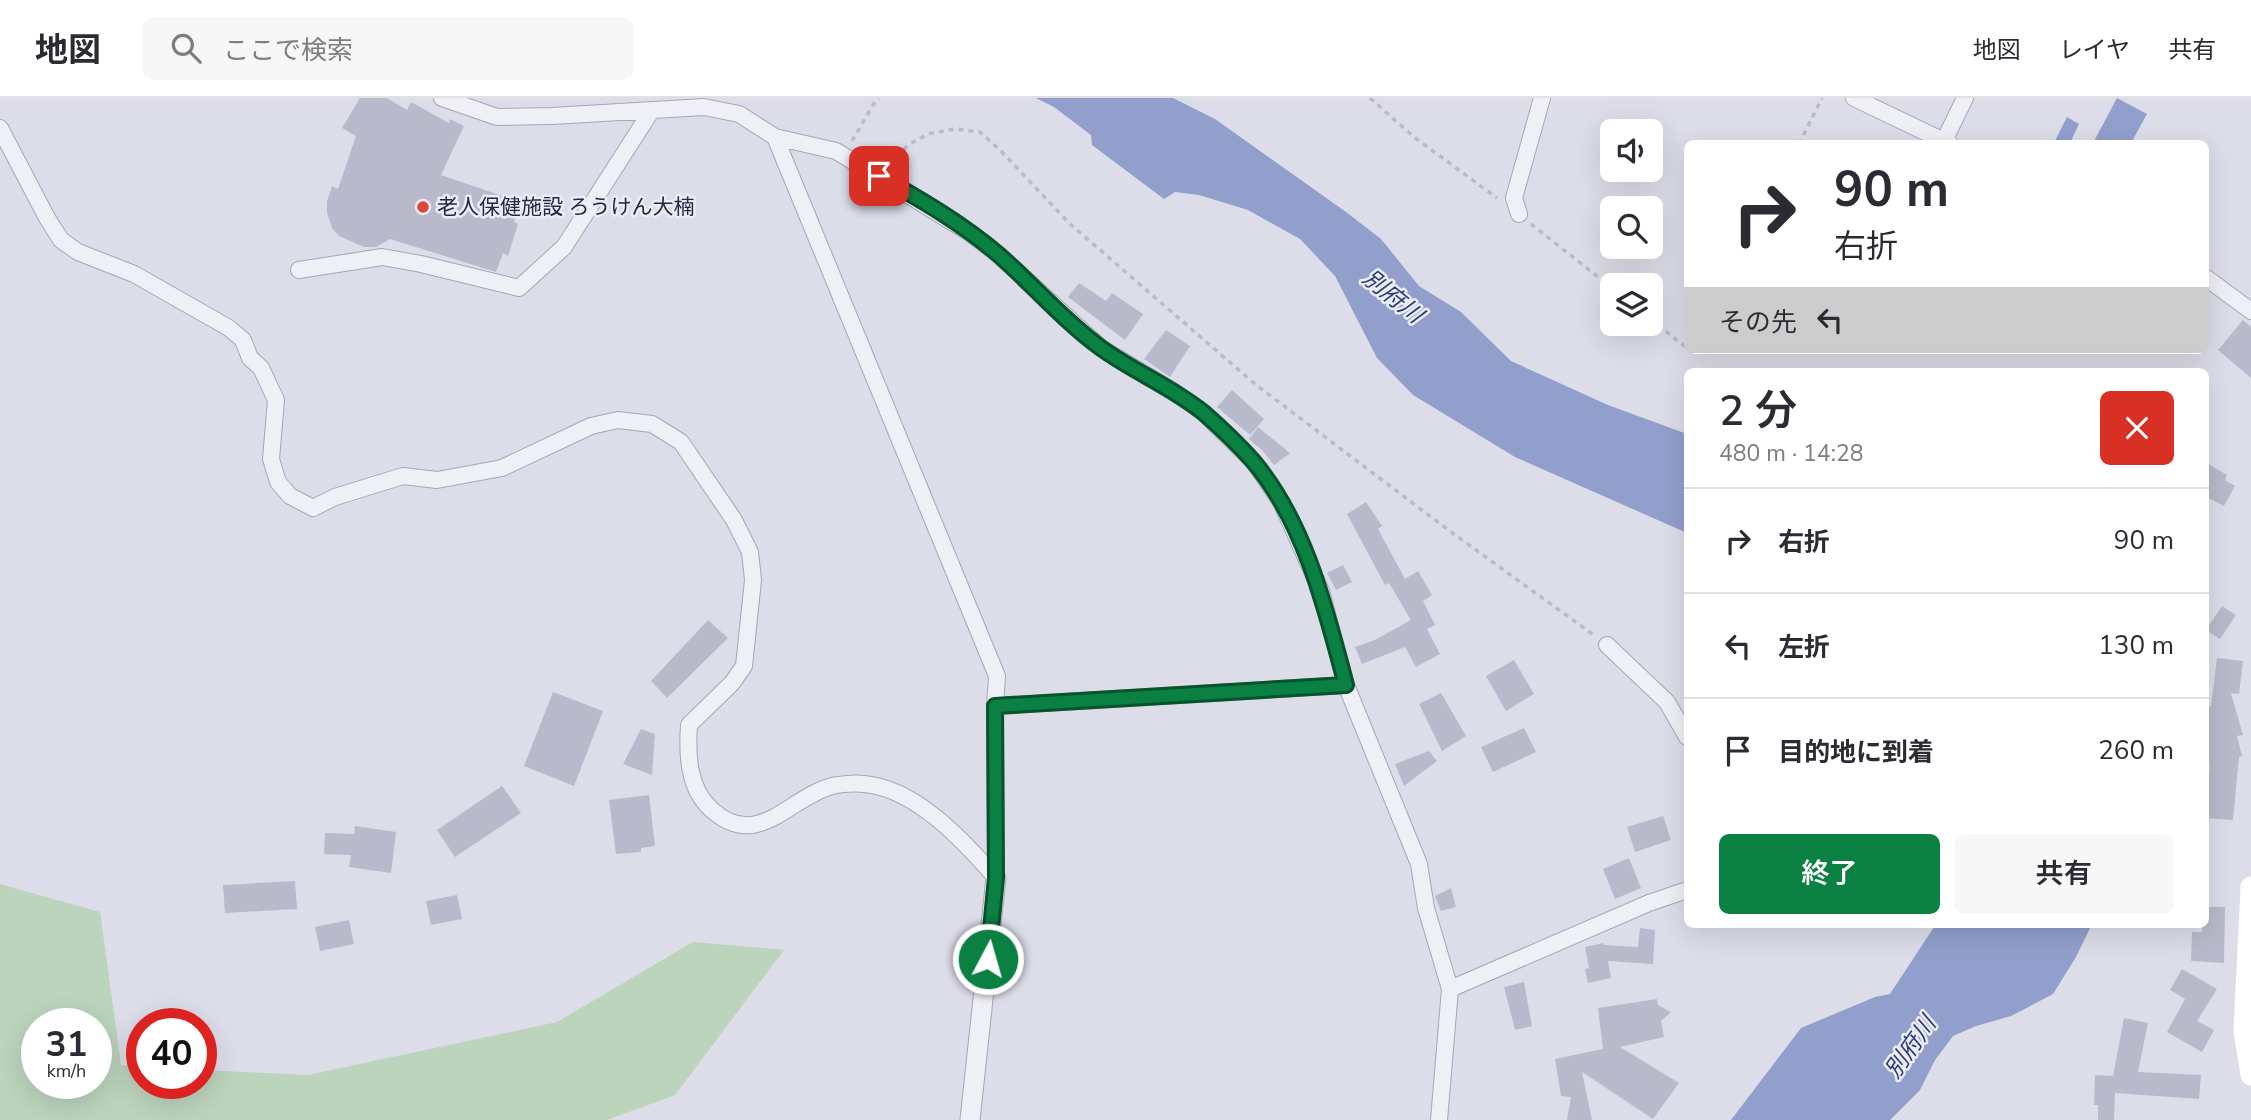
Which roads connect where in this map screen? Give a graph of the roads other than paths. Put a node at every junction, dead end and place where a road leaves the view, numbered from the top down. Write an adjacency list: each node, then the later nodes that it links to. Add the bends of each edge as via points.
1 (442, 98): 5 (street, via 497,117)
2 (1542, 98): 10 (street, via 1514,198)
3 (1854, 98): 8 (street)
4 (1965, 98): 9 (street)
5 (652, 110): 7 (street, via 705,107 739,114); 11 (street, via 564,247 519,288 382,257)
6 (0, 128): 18 (street, via 61,240 78,252 134,274 243,340 276,400 271,459 278,482 290,496 313,508 403,476 438,480 502,468 592,426 618,420 652,424 681,442 734,520 750,552 753,580 744,666 690,725 692,780 704,803 721,818 743,826 764,823 832,786 863,784 890,789 955,835)
7 (775, 137): 15 (street, via 836,151 970,233 1101,348 1203,413 1254,462 1281,502 1321,591); 16 (street, via 997,676)
8 (1943, 140)
9 (1948, 140)
10 (1519, 214)
11 (299, 270)
12 (2209, 280): 13 (street)
13 (2251, 311)
14 (1607, 645): 17 (street, via 1667,702)
15 (1346, 685): 16 (street); 21 (street, via 1419,864 1426,908)
16 (995, 706): 18 (street)
17 (1684, 732)
18 (996, 878): 23 (street)
19 (2251, 887): 22 (main road, via 2244,1031)
20 (1684, 891): 21 (street)
21 (1450, 989): 24 (street)
22 (2251, 1075)
23 (970, 1120)
24 (1439, 1120)

